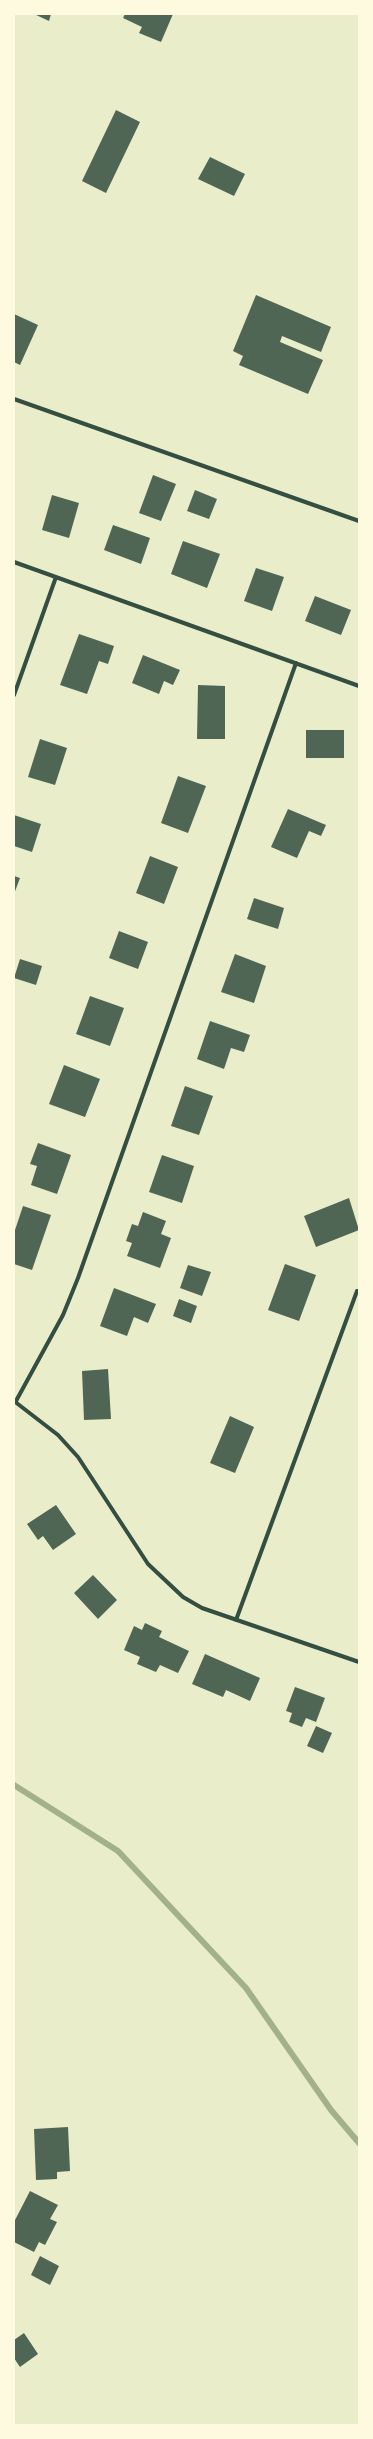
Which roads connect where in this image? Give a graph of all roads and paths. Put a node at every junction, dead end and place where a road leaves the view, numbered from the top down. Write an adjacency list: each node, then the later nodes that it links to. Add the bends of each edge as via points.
1 (14, 399): 2 (street)
2 (359, 521)
3 (14, 562): 4 (street)
4 (56, 577): 5 (street); 8 (street)
5 (296, 663): 7 (street); 10 (street, via 64,1315)
6 (359, 680): 7 (street)
7 (358, 685)
8 (14, 695)
9 (358, 1291): 11 (street)
10 (15, 1401): 11 (street, via 58,1435 78,1457 144,1558 167,1584 202,1608)
11 (236, 1620): 12 (street)
12 (359, 1662)

